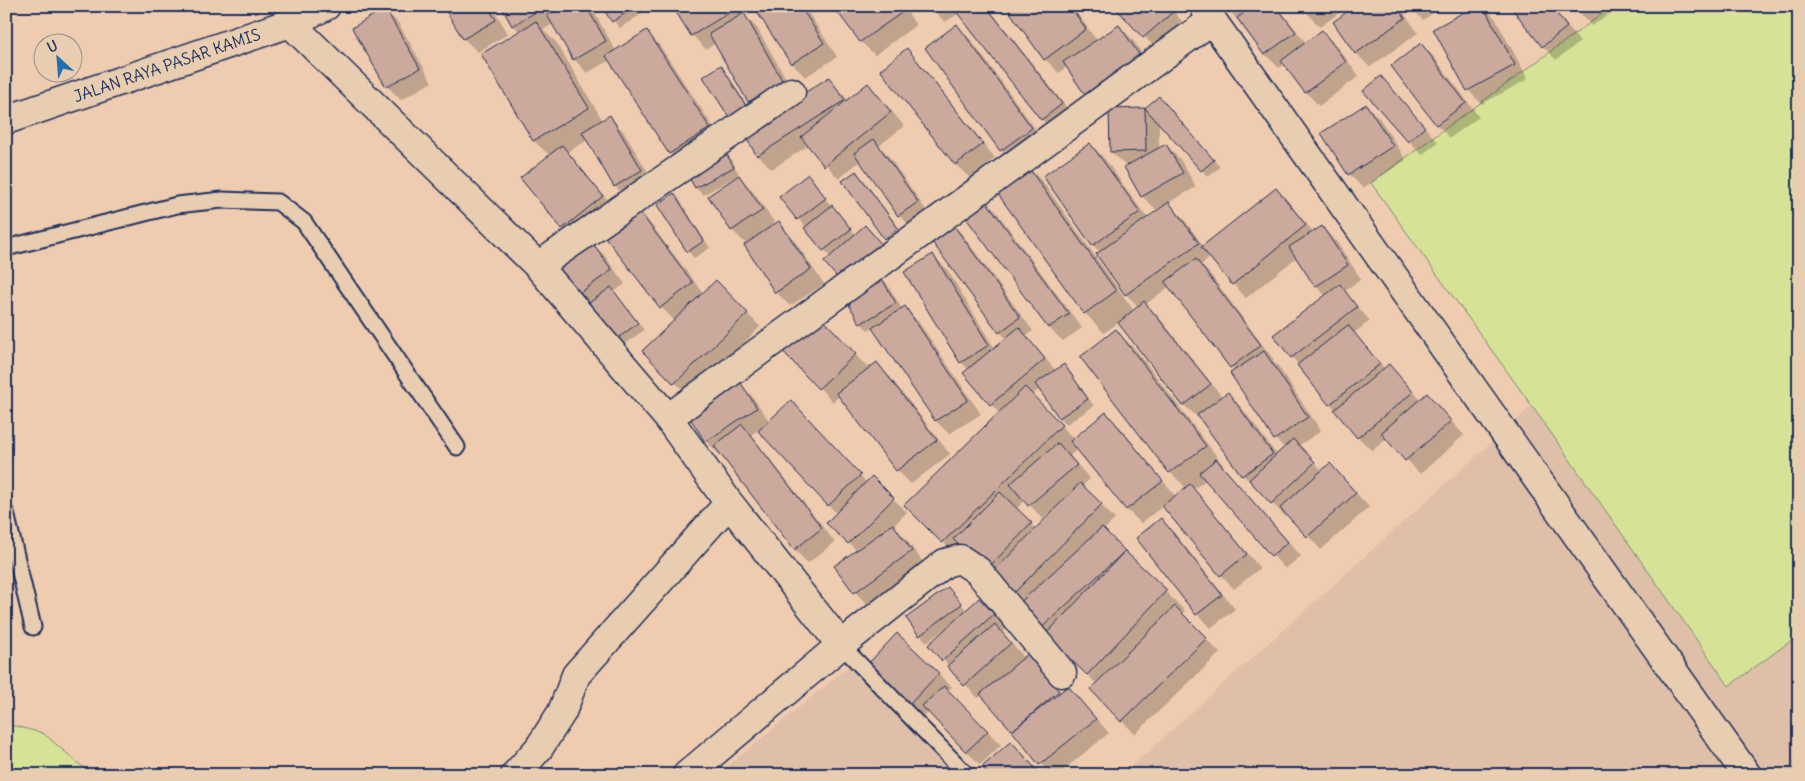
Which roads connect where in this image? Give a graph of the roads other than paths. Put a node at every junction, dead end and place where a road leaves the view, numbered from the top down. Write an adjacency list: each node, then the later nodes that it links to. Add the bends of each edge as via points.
1 (326, 6): 3 (street, JALAN RAYA PASAR KAMIS)
2 (1208, 13): 8 (street); 18 (street)
3 (290, 24): 5 (street, JALAN RAYA PASAR KAMIS); 7 (street)
4 (791, 92): 7 (street)
5 (6, 120)
6 (6, 248): 9 (lane, via 177,205 222,200 278,202 304,222)
7 (538, 266): 8 (street)
8 (668, 418): 10 (street)
9 (457, 446)
10 (728, 503): 13 (street); 15 (street, via 576,675 562,712 539,748)
11 (6, 513): 12 (lane)
12 (34, 627)
13 (841, 645): 14 (street, via 945,563 960,559 978,571); 16 (street); 17 (lane)
14 (1062, 672)
15 (515, 775)
16 (687, 775)
17 (967, 775)
18 (1747, 775)

